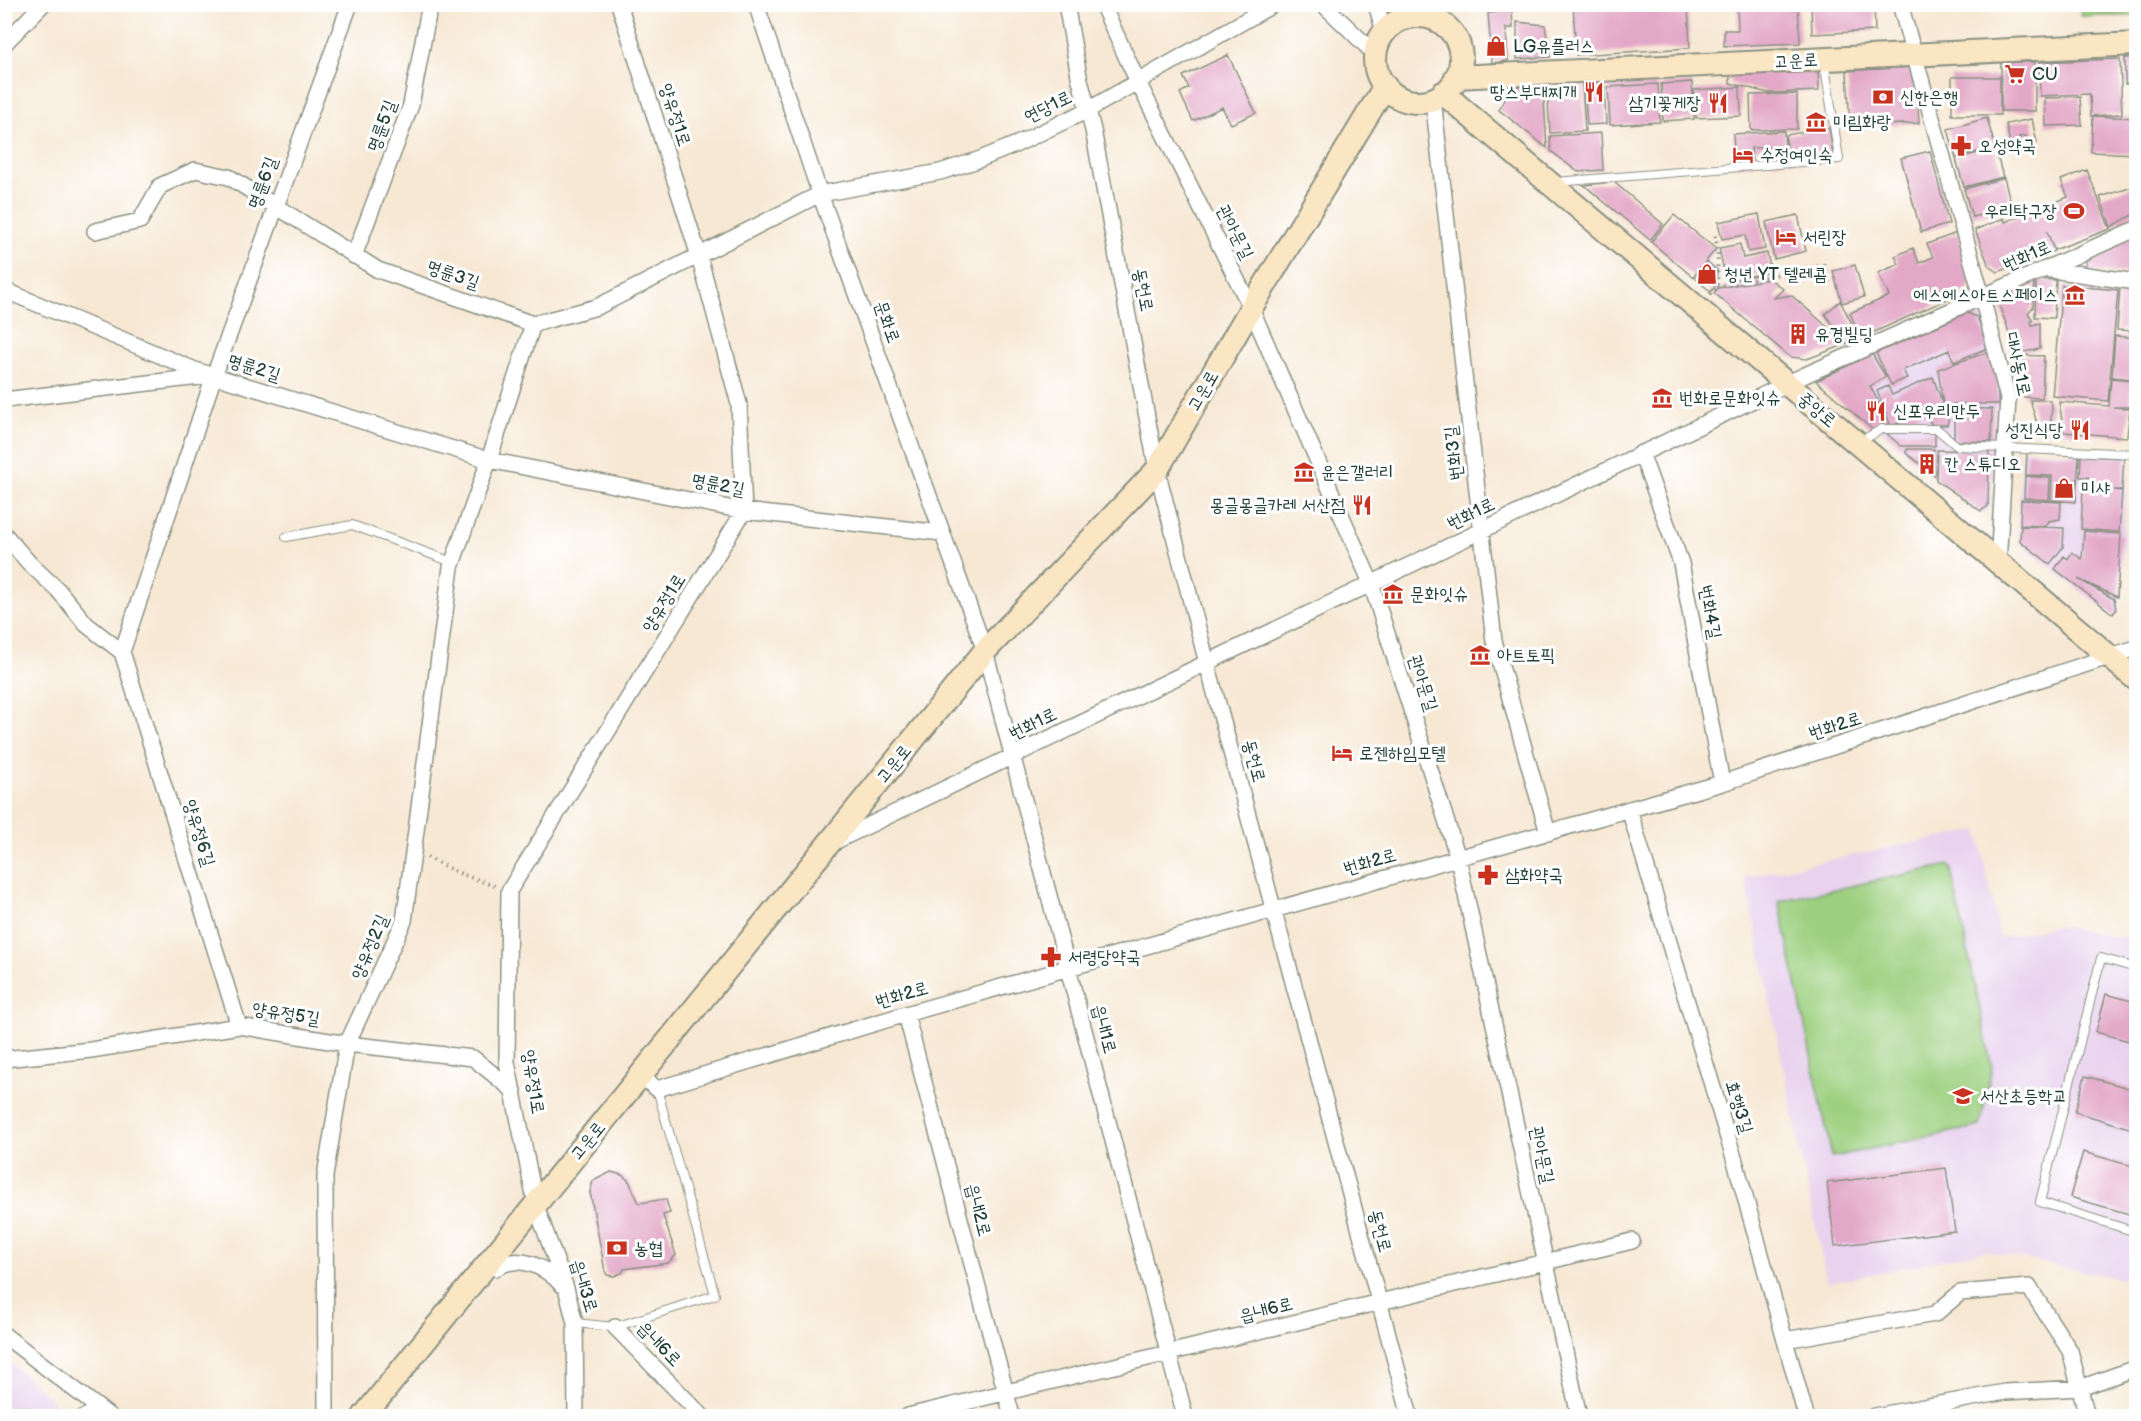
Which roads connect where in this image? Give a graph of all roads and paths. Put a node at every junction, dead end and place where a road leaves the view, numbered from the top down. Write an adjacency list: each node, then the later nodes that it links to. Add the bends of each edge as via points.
1 (43, 4): 14 (street)
2 (350, 4): 25 (street, 명륜6길)
3 (430, 4): 29 (street, 명륜5길, via 411,105)
4 (619, 4): 30 (street, 양유정1로)
5 (756, 4): 24 (street, 문화로)
6 (1066, 4): 22 (street)
7 (1102, 4): 19 (street, 관아문길)
8 (1274, 4): 19 (street, 연당1로)
9 (1323, 4): 16 (street)
10 (1376, 4): 13 (street)
11 (1900, 4): 17 (street, 대사동1로)
12 (1414, 11): 13 (street); 21 (street, via 1435,20 1457,42 1460,66)
13 (1384, 32): 16 (street)
14 (4, 44)
15 (2136, 44): 17 (street, 고운로)
16 (1375, 54): 20 (street, via 1377,71)
17 (1915, 55): 18 (street, 고운로); 36 (street, 대사동1로)
18 (1824, 59): 21 (street, 고운로); 23 (lane, via 1839,159)
19 (1137, 80): 22 (street, 연당1로); 37 (street, 관아문길)
20 (1385, 87): 21 (street, 고운로, via 1407,100 1420,101); 37 (street, 고운로)
21 (1444, 90): 23 (street, 중앙로); 50 (street, 번화3길)
22 (1088, 110): 24 (street, 연당1로, via 959,166 906,180); 48 (street, 동헌로)
23 (1548, 183): 38 (street, 중앙로)
24 (820, 194): 30 (street); 51 (street, 문화로)
25 (275, 207): 27 (street, 명륜3길, via 229,177 195,170 160,186 140,221); 29 (street, 명륜3길); 40 (street, 명륜6길)
26 (2136, 229): 31 (street, 번화1로)
27 (95, 231)
28 (1714, 232): 33 (path, via 1718,250)
29 (354, 256): 39 (street, 명륜3길, via 378,270)
30 (699, 256): 39 (street, via 597,307); 49 (street, 양유정1로, via 739,404)
31 (2044, 269): 32 (street); 36 (street, 번화1로)
32 (2136, 282)
33 (1717, 287): 34 (path, via 1824,264); 38 (path)
34 (1830, 287)
35 (4, 290): 40 (street, 명륜2길)
36 (1982, 297): 41 (street, 번화1로); 44 (street, 대사동1로, via 2008,399)
37 (1251, 308): 48 (street, 고운로); 56 (street, 관아문길)
38 (1697, 308): 41 (street, 중앙로)
39 (533, 324): 47 (street)
40 (214, 376): 42 (street, 명륜2길); 47 (street, 명륜2길); 59 (street)
41 (1787, 384): 43 (street, 중앙로); 45 (street, 번화1로)
42 (4, 400)
43 (1857, 444): 44 (lane, via 1882,429 1937,429 1957,446); 55 (street, 중앙로)
44 (2006, 448): 46 (lane); 55 (street, 대사동1로)
45 (1641, 453): 50 (street, 번화1로); 64 (street, 번화4길, via 1681,563)
46 (2136, 454)
47 (489, 460): 49 (street, 명륜2길); 54 (street, 양유정2길)
48 (1157, 470): 58 (street, 고운로); 61 (street, 동헌로)
49 (744, 511): 51 (street, 명륜2길); 70 (street, 양유정1로)
50 (1483, 530): 56 (street, 번화1로); 66 (street, 번화3길, via 1494,641)
51 (942, 533): 58 (street, 문화로)
52 (4, 534): 59 (street, via 87,625)
53 (286, 537): 54 (lane, via 352,525)
54 (452, 562): 68 (street, 양유정2길)
55 (1998, 564): 60 (street, 중앙로)
56 (1371, 583): 61 (street, 번화1로); 69 (street, 관아문길)
57 (2136, 648): 60 (street, 번화2로)
58 (985, 651): 63 (street, 읍내1로); 67 (street, 고운로)
59 (122, 652): 75 (street, 양유정6길)
60 (2109, 656): 62 (street, 중앙로); 64 (street, 번화2로)
61 (1206, 663): 63 (street, 번화1로); 71 (street, 동헌로)
62 (2136, 679)
63 (1012, 756): 67 (street, 번화1로); 72 (street, 읍내1로)
64 (1722, 783): 65 (street, 번화2로)
65 (1629, 809): 66 (street, 번화2로); 90 (street, 효행3길)
66 (1548, 833): 69 (street, 번화2로)
67 (828, 845): 78 (street, 고운로)
68 (413, 849): 70 (path, via 456,872); 76 (street, 양유정2길, via 404,921)
69 (1458, 858): 71 (street, 번화2로); 83 (street, 관아문길)
70 (509, 891): 79 (street, 양유정1로, via 507,1062)
71 (1274, 910): 72 (street, 번화2로); 86 (street, 동헌로)
72 (1068, 968): 74 (street, 번화2로); 91 (street, 읍내1로)
73 (2136, 968): 81 (lane, via 2101,958 2040,1202)
74 (906, 1014): 78 (street, 번화2로); 94 (street, 읍내2로)
75 (239, 1026): 76 (street, 양유정5길); 77 (street, 양유정5길, via 91,1050)
76 (347, 1044): 79 (street, 양유정5길, via 473,1058); 98 (street, 양유정2길, via 325,1176)
77 (4, 1059)
78 (649, 1082): 80 (street, 고운로); 88 (lane, via 714,1295)
79 (514, 1091): 80 (street, 양유정1로)
80 (536, 1206): 84 (street, 고운로); 85 (street, 읍내3로)
81 (2136, 1232)
82 (1632, 1241): 83 (street, 읍내6로)
83 (1545, 1262): 86 (street, 읍내6로); 106 (street, 관아문길)
84 (489, 1263): 85 (street, via 496,1268 511,1262 535,1265 550,1272); 99 (street, 고운로)
85 (567, 1292): 87 (street, 읍내3로)
86 (1379, 1303): 91 (street, 읍내6로); 105 (street, 동헌로)
87 (575, 1323): 88 (lane, 읍내6로); 100 (street, 읍내3로)
88 (615, 1327): 101 (street, 읍내6로)
89 (4, 1335): 95 (street)
90 (1785, 1340): 93 (street, via 1935,1314 1960,1293 2029,1287 2070,1351); 107 (street, 효행3길)
91 (1168, 1354): 94 (street, 읍내6로); 104 (street, 읍내1로)
92 (2136, 1368): 93 (street)
93 (2080, 1388): 108 (street, via 2005,1392); 109 (street)
94 (1006, 1393): 102 (street, 읍내6로); 103 (street, 읍내2로)
95 (96, 1406): 96 (lane); 97 (street)
96 (79, 1416)
97 (109, 1416)
98 (326, 1416)
99 (364, 1416)
100 (576, 1416)
101 (702, 1416)
102 (908, 1416)
103 (1012, 1416)
104 (1185, 1416)
105 (1410, 1416)
106 (1579, 1416)
107 (1806, 1416)
108 (1875, 1416)
109 (2087, 1416)

